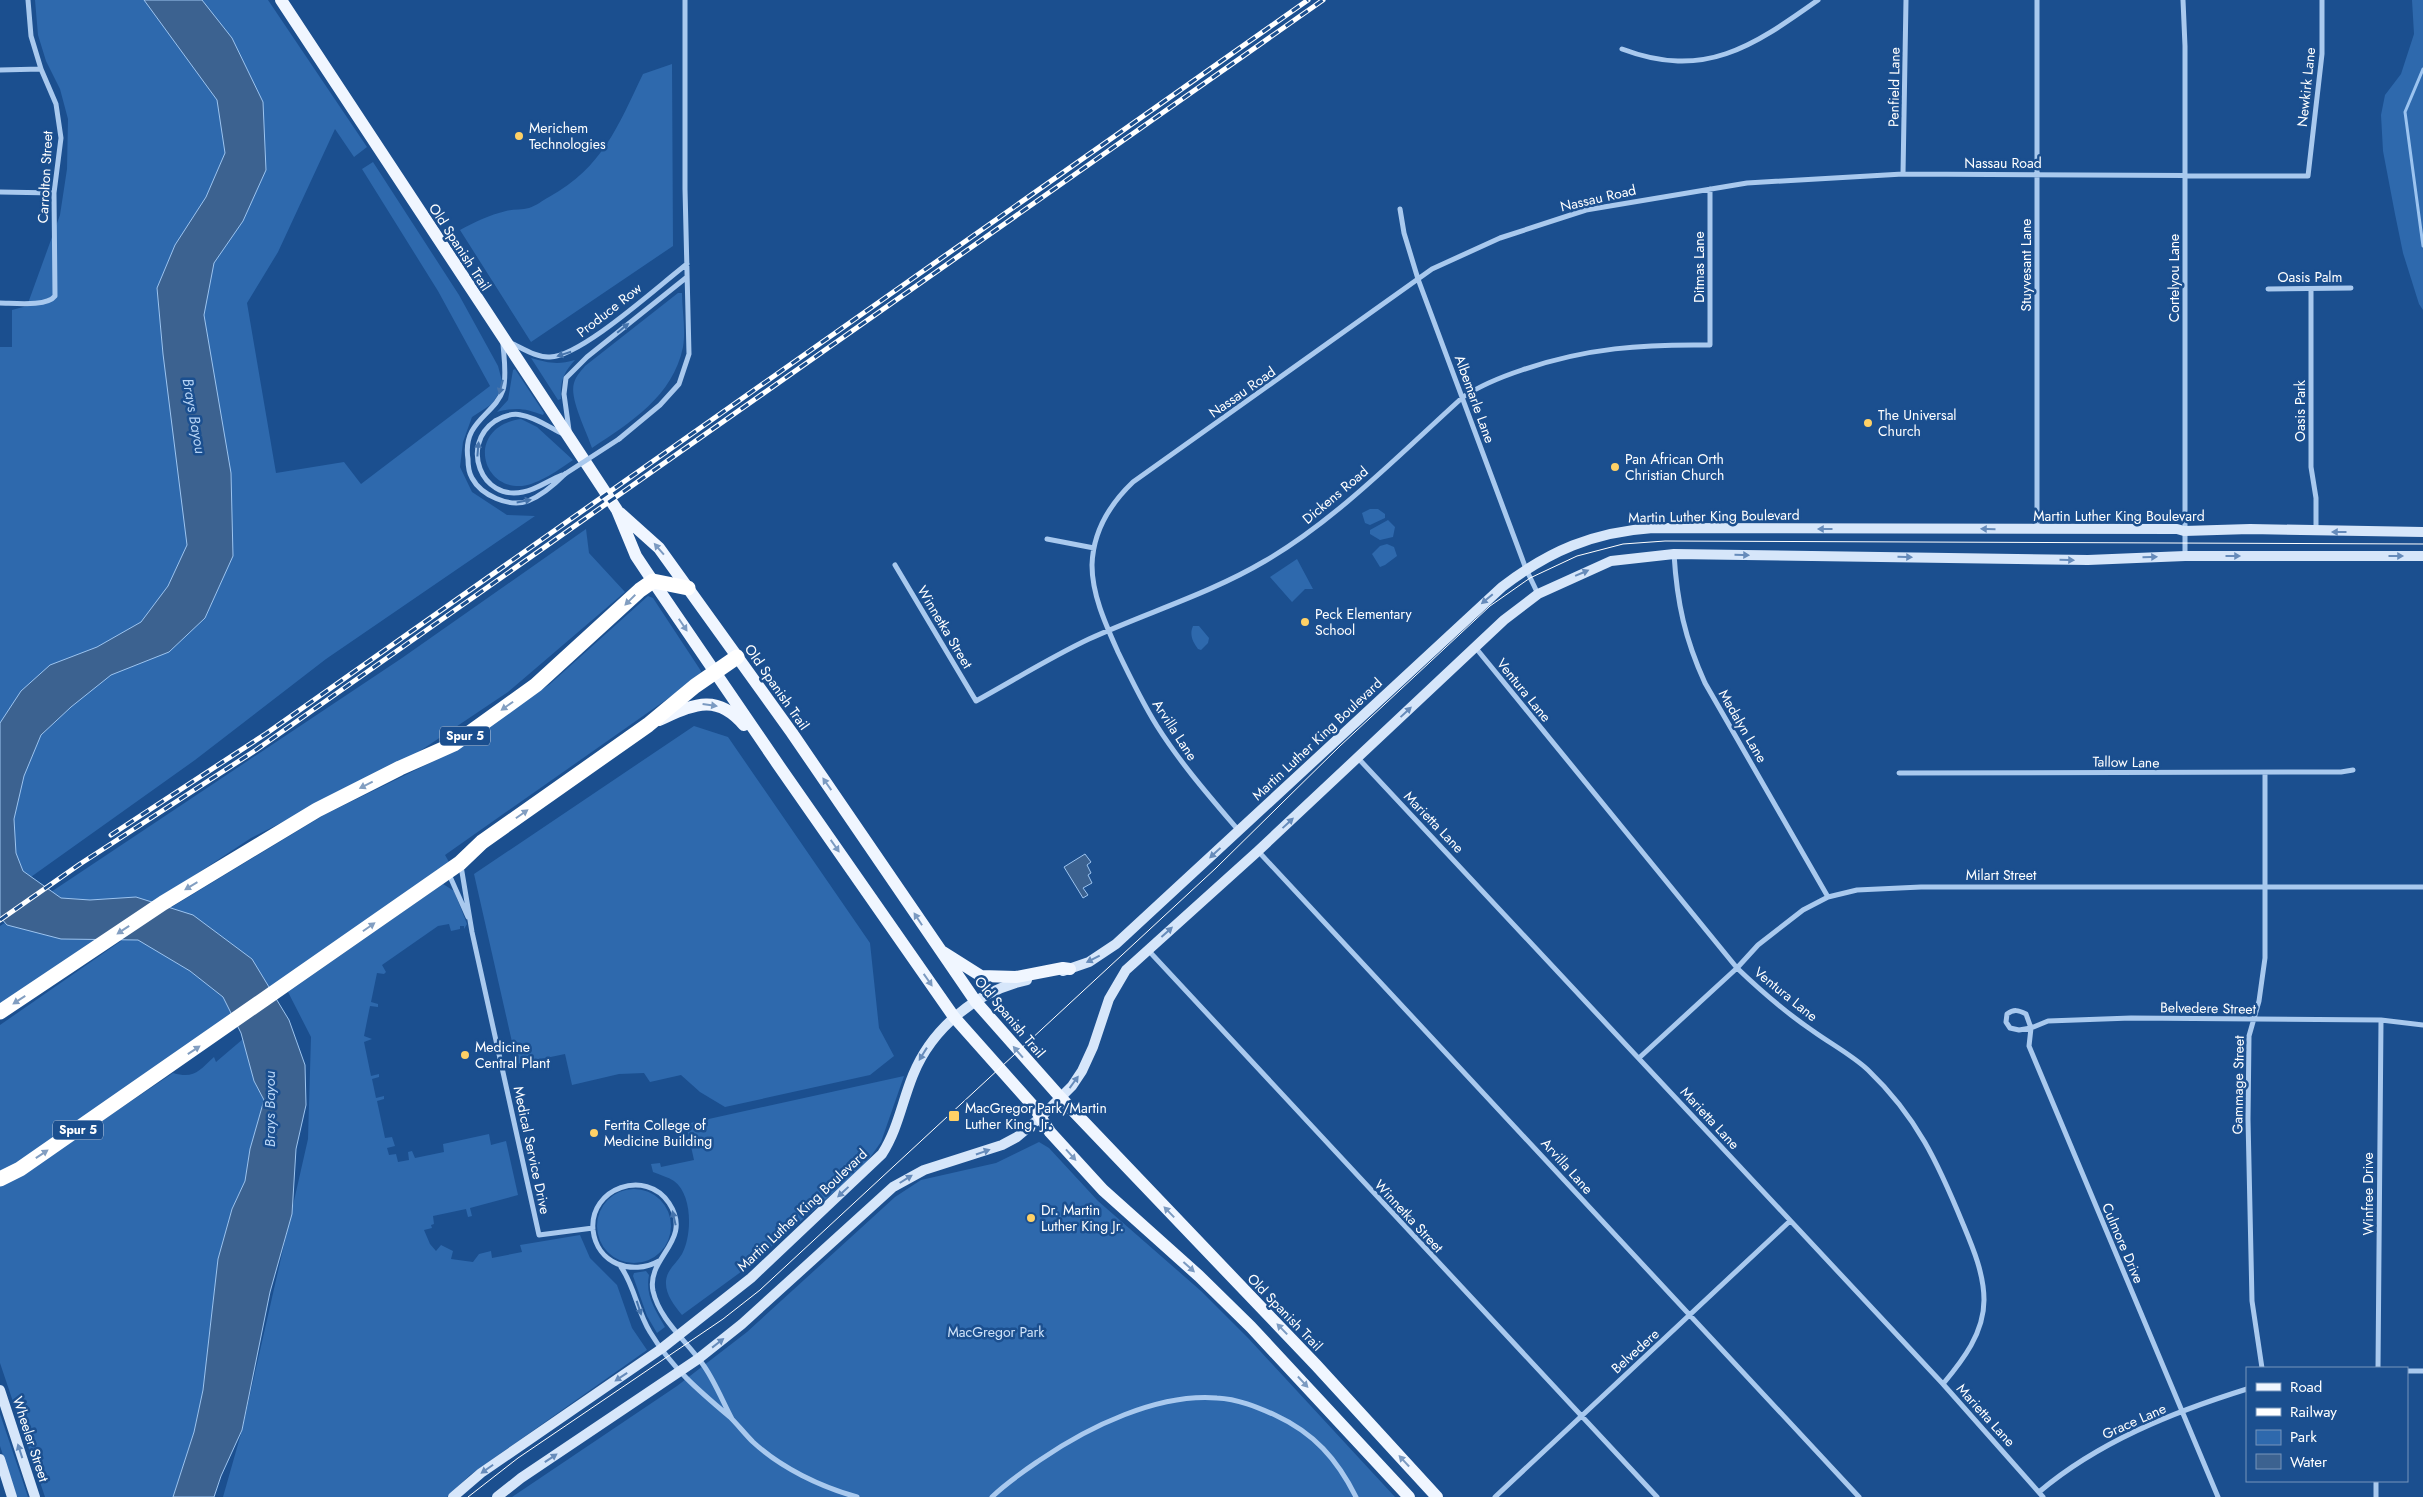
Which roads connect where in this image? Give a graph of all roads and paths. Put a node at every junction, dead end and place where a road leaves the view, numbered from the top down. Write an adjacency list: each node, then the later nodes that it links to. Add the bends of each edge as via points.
1 (28, 0): 10 (street, Carrolton Street, via 31,36)
2 (281, 0): 27 (main road, Old Spanish Trail)
3 (685, 0): 20 (street)
4 (1818, 0): 9 (street, via 1747,46 1706,60 1665,62)
5 (1906, 0): 12 (street, Penfield Lane)
6 (2037, 0): 13 (street, Stuyvesant Lane)
7 (2183, 0): 14 (street, Cortelyou Lane)
8 (2322, 0): 15 (street, Newkirk Lane, via 2322,54)
9 (1622, 50)
10 (41, 69): 11 (street); 18 (street, Carrolton Street, via 56,104 61,138)
11 (0, 70)
12 (1903, 174): 13 (street, Nassau Road); 16 (street, Nassau Road, via 1747,183)
13 (2038, 175): 14 (street, Nassau Road); 33 (street, Stuyvesant Lane)
14 (2185, 176): 15 (street, Nassau Road); 34 (street, Cortelyou Lane)
15 (2308, 176)
16 (1710, 189): 22 (street, Nassau Road, via 1608,205 1535,226 1456,257); 28 (street, Ditmas Lane)
17 (0, 192): 18 (street)
18 (54, 192): 26 (street, Carrolton Street, via 56,289 53,299)
19 (1400, 208): 22 (street, Albemarle Lane)
20 (687, 264): 21 (street); 27 (street, Produce Row, one-way to 27, via 583,346 562,356 547,358)
21 (687, 276): 30 (street, Produce Row, one-way to 21, via 564,394 566,378 587,357); 31 (street, bridge, via 690,354 680,384 660,406 619,439)
22 (1418, 280): 29 (street, Albemarle Lane); 38 (street, Nassau Road, via 1133,482 1110,507 1100,525)
23 (2268, 288): 25 (street, Oasis Palm)
24 (2351, 288): 25 (street, Oasis Palm)
25 (2312, 289): 35 (street, Oasis Park, via 2311,467 2316,498)
26 (0, 302)
27 (503, 339): 30 (main road, Old Spanish Trail); 31 (street, one-way to 31, via 503,390 478,420 468,441 467,457 472,478 486,493 512,503 527,502 549,490)
28 (1710, 345): 29 (street, Dickens Road, via 1664,344 1584,352 1505,376)
29 (1463, 397): 43 (street, Albemarle Lane); 47 (street, Dickens Road, via 1341,505 1267,560 1208,591)
30 (570, 438): 31 (street, one-way to 30, via 524,492 502,490 481,473 478,443 488,426 501,417 519,414); 32 (main road, Old Spanish Trail)
31 (565, 474)
32 (616, 510): 44 (main road, Old Spanish Trail, via 636,556); 45 (main road, Old Spanish Trail, one-way to 32, via 659,548)
33 (2037, 530): 34 (main road, Martin Luther King Boulevard); 43 (main road, Martin Luther King Boulevard, one-way to 43, via 1633,529 1582,542)
34 (2184, 531): 35 (main road, Martin Luther King Boulevard); 40 (street, Cortelyou Lane)
35 (2316, 531): 36 (main road, Martin Luther King Boulevard, one-way to 35)
36 (2423, 532)
37 (1047, 539): 38 (street)
38 (1094, 548): 47 (street, Nassau Road, via 1093,578)
39 (1674, 554): 40 (main road, one-way to 40, via 2088,560); 46 (main road, one-way to 39, via 1611,561); 63 (street, Madalyn Lane, via 1679,606 1694,658)
40 (2184, 556): 41 (main road, one-way to 41)
41 (2423, 556)
42 (895, 564): 51 (street, Winnetka Street)
43 (1526, 569): 46 (street, Albemarle Lane); 58 (main road, Martin Luther King Boulevard, one-way to 58, via 1478,606)
44 (653, 581): 45 (highway); 50 (main road, Old Spanish Trail, one-way to 50); 70 (highway, Spur 5 / Spur 5, one-way to 70, via 536,685 454,744 317,810 163,903)
45 (688, 588): 49 (main road, Old Spanish Trail)
46 (1538, 594): 48 (main road)
47 (1109, 631): 51 (street, Dickens Road); 58 (street, Arvilla Lane, via 1157,726 1192,776)
48 (1475, 647): 53 (main road, one-way to 48); 67 (street, Ventura Lane)
49 (737, 657): 50 (highway, Spur 5 / Spur 5); 65 (main road, Old Spanish Trail, one-way to 49, via 868,843)
50 (714, 672): 52 (highway, Spur 5 / Spur 5); 54 (main road, Old Spanish Trail)
51 (976, 701)
52 (648, 725): 54 (main road, one-way to 54, via 687,706 706,704 722,707 735,715 760,748); 60 (highway, Spur 5 / Spur 5, one-way to 52, via 482,842)
53 (1357, 758): 59 (main road, one-way to 53); 76 (street, Marietta Lane)
54 (777, 763): 71 (main road, Old Spanish Trail, one-way to 71)
55 (2353, 770): 57 (street, Tallow Lane)
56 (1899, 773): 57 (street, Tallow Lane)
57 (2265, 773): 61 (street, Gammage Street)
58 (1239, 831): 68 (main road, Martin Luther King Boulevard, one-way to 68, via 1116,944 1100,956)
59 (1258, 851): 66 (main road, one-way to 59); 84 (street, Arvilla Lane)
60 (454, 868): 64 (street, Medical Service Drive); 64 (street, Medical Service Drive); 79 (highway, Spur 5 / Spur 5, one-way to 60, via 20,1169 154,1078)
61 (2266, 887): 62 (street, Milart Street); 63 (street, Milart Street, via 1902,887 1857,890); 72 (street, Gammage Street, via 2265,958)
62 (2423, 887)
63 (1828, 897): 67 (street, Milart Street, via 1782,925)
64 (471, 923): 81 (street, Medical Service Drive, via 539,1235)
65 (936, 947): 68 (main road, via 981,976 1016,977); 69 (main road, Old Spanish Trail)
66 (1147, 949): 77 (main road, one-way to 66, via 1088,1059 1117,985 1126,970); 97 (street, Winnetka Street)
67 (1737, 968): 76 (street, Milart Street); 93 (street, Ventura Lane, via 1788,1013 1867,1069 1905,1111 1940,1167 1980,1270 1984,1301 1979,1327 1971,1345)
68 (1070, 969): 69 (main road, Martin Luther King Boulevard, via 1020,982)
69 (976, 1002): 71 (main road, Martin Luther King Boulevard); 77 (main road, Old Spanish Trail, one-way to 69)
70 (0, 1012)
71 (954, 1017): 78 (main road, Old Spanish Trail); 85 (main road, Martin Luther King Boulevard, one-way to 85, via 918,1063 900,1118 882,1154 751,1278)
72 (2252, 1020): 73 (street, Belvedere Street); 75 (street, Belvedere Street, via 2131,1018 2048,1021); 88 (street, Gammage Street, via 2248,1119 2250,1261)
73 (2381, 1020): 74 (street, Belvedere Street); 89 (street, Winfree Drive)
74 (2423, 1025)
75 (2031, 1028): 75 (street, via 2010,1028 2006,1022 2007,1014 2012,1010 2026,1014); 96 (street, Culmore Drive, via 2028,1046)
76 (1640, 1058): 80 (street, Marietta Lane)
77 (1061, 1098): 78 (main road); 110 (main road, Old Spanish Trail, one-way to 77)
78 (1041, 1117): 87 (main road, one-way to 78, via 742,1324 893,1187 924,1170 1002,1145); 109 (main road, Old Spanish Trail, one-way to 109, via 1050,1132 1103,1190 1251,1327)
79 (0, 1179)
80 (1790, 1221): 84 (street, Belvedere); 93 (street, Marietta Lane)
81 (593, 1228): 82 (street, one-way to 81, via 673,1242 676,1222 669,1204 655,1190 636,1184 608,1194 597,1209); 83 (street, via 597,1245)
82 (659, 1261): 83 (street, via 644,1267); 85 (street, via 653,1281 654,1295)
83 (620, 1266): 86 (street, one-way to 86, via 630,1280 646,1325)
84 (1690, 1317): 97 (street, Belvedere); 113 (street, Arvilla Lane)
85 (679, 1336): 86 (main road, Martin Luther King Boulevard); 87 (street)
86 (661, 1349): 92 (street); 104 (main road, Martin Luther King Boulevard, one-way to 104, via 481,1473)
87 (698, 1359): 92 (main road); 98 (street)
88 (2262, 1367)
89 (2378, 1367)
90 (2408, 1371): 91 (street)
91 (2423, 1371)
92 (679, 1372): 98 (street); 105 (main road, one-way to 92)
93 (1943, 1384): 101 (street, Marietta Lane)
94 (2246, 1389): 96 (street, Grace Lane)
95 (0, 1390): 103 (main road, Wheeler Street, one-way to 95)
96 (2182, 1413): 101 (street, Grace Lane, via 2098,1449); 115 (street, Culmore Drive)
97 (1580, 1417): 111 (street, Belvedere); 112 (street, Winnetka Street)
98 (732, 1420): 106 (street, via 754,1443 778,1460 806,1477)
99 (0, 1459): 102 (main road)
100 (2376, 1482): 116 (street)
101 (2039, 1492): 114 (street, Marietta Lane)
102 (12, 1497)
103 (35, 1497)
104 (453, 1497)
105 (497, 1497)
106 (857, 1497)
107 (990, 1497): 108 (street, via 1082,1433 1167,1402 1206,1398 1247,1404 1306,1432 1334,1460)
108 (1356, 1497)
109 (1409, 1497)
110 (1437, 1497)
111 (1495, 1497)
112 (1656, 1497)
113 (1859, 1497)
114 (2043, 1497)
115 (2218, 1497)
116 (2376, 1497)

